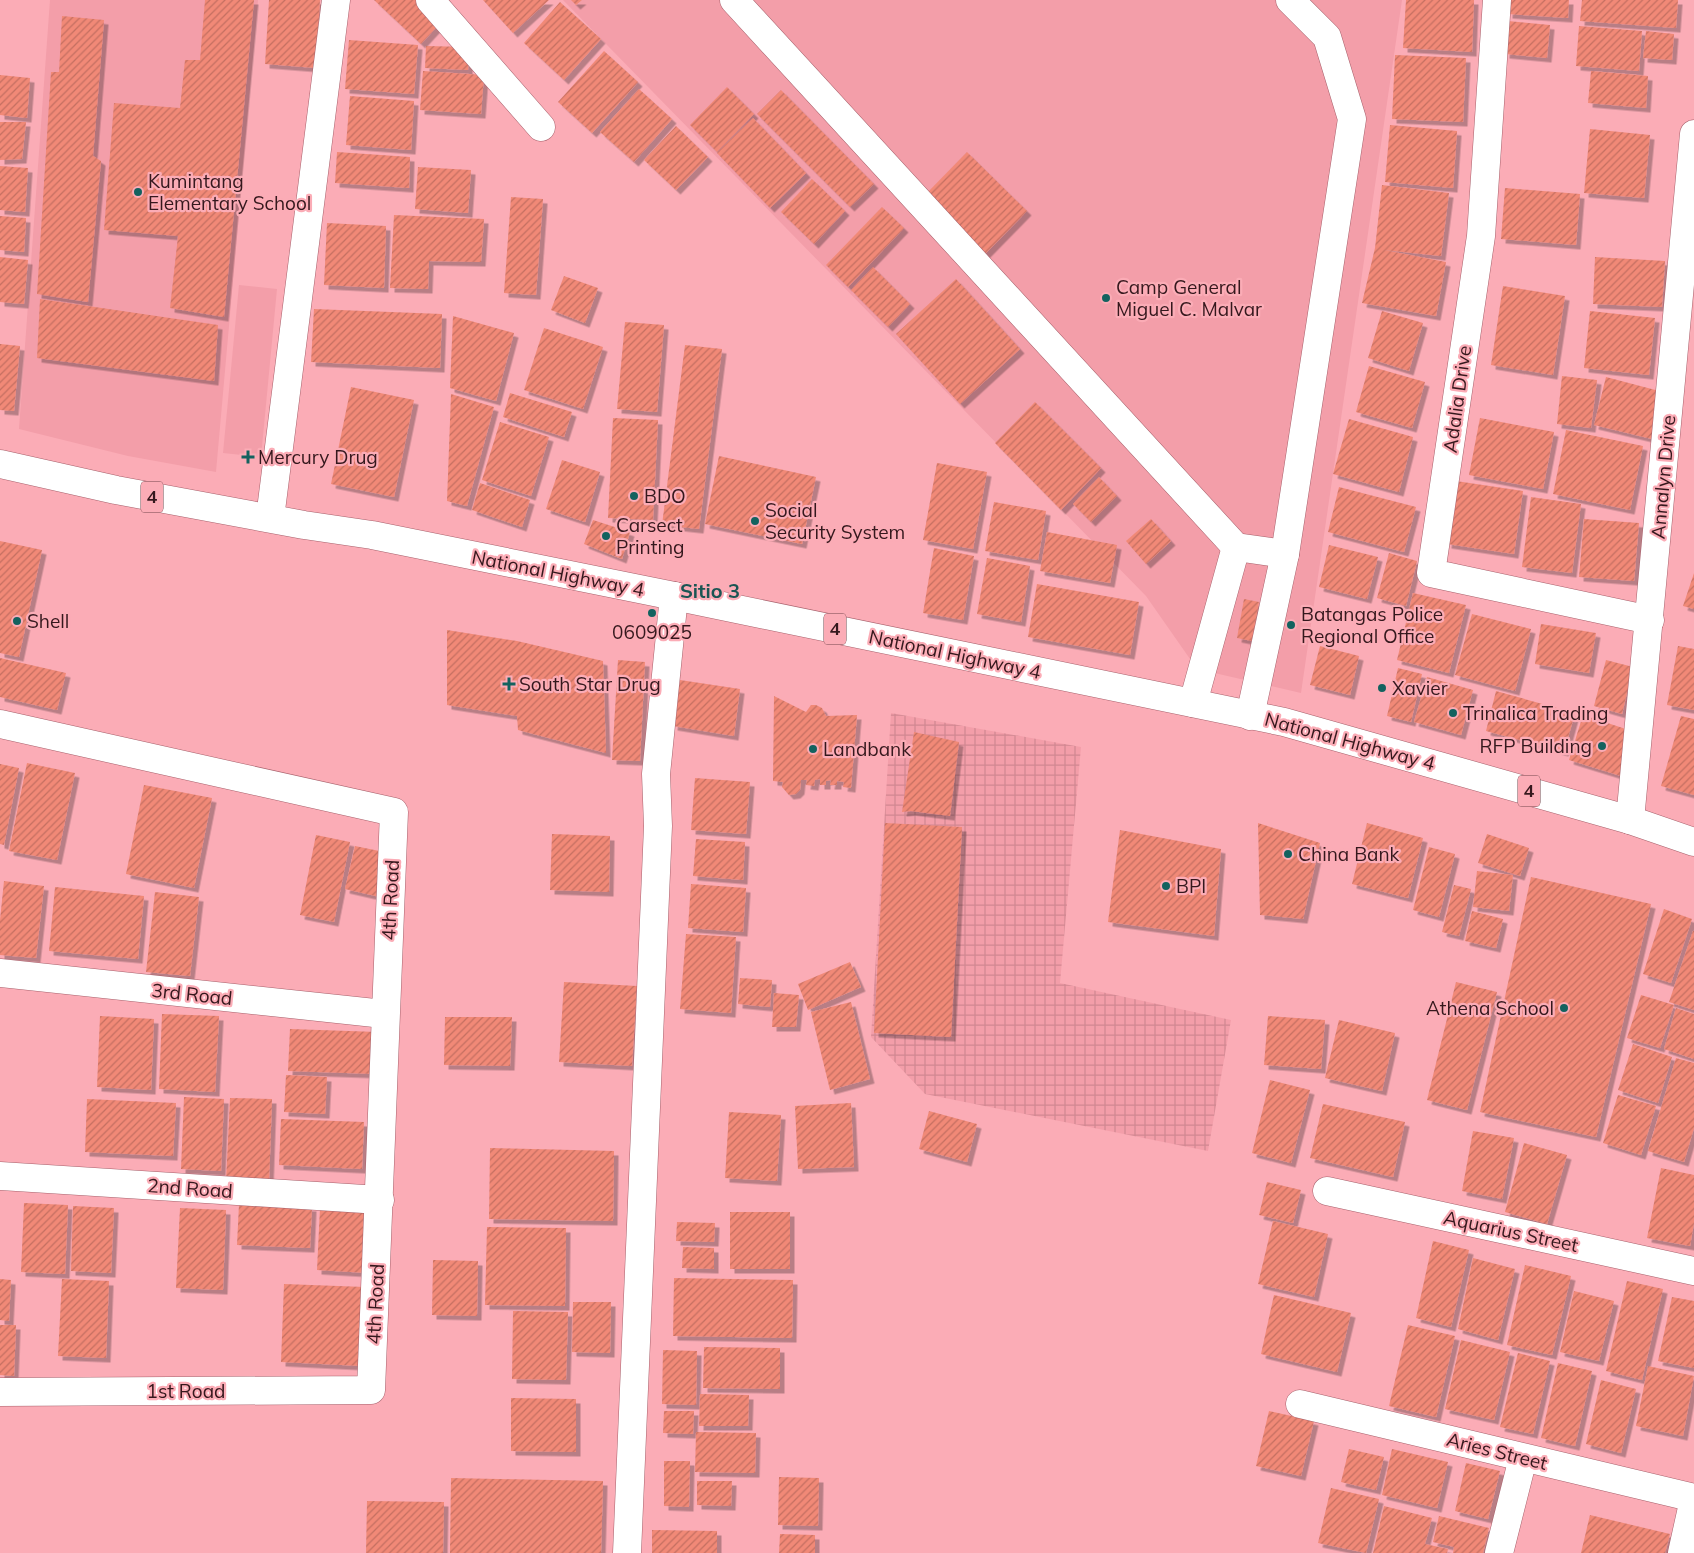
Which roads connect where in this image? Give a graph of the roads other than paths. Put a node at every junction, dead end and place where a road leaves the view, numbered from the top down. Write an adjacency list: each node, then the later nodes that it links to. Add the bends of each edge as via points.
1 (336, 0): 9 (street)
2 (430, 0): 6 (street)
3 (734, 0): 10 (street)
4 (1290, 0): 11 (street, via 1327,37 1352,119)
5 (1496, 0): 13 (street, Adalia Drive, via 1481,236 1431,573)
6 (541, 127)
7 (1694, 134): 13 (street, Annalyn Drive)
8 (0, 464): 9 (street, National Highway 4 / 4, via 116,490)
9 (270, 518): 12 (street, National Highway 4 / 4, via 372,535)
10 (1236, 547): 11 (street); 14 (street)
11 (1285, 554): 15 (street)
12 (674, 596): 14 (street, National Highway 4 / 4); 30 (street, via 656,774 658,826)
13 (1650, 620): 17 (street, Annalyn Drive)
14 (1194, 703): 15 (street, National Highway 4 / 4)
15 (1250, 716): 17 (street, National Highway 4 / 4, via 1334,735)
16 (0, 724): 20 (street, 4th Road, via 394,812)
17 (1630, 820): 18 (street, National Highway 4 / 4)
18 (1694, 842)
19 (0, 973): 20 (street, 3rd Road)
20 (384, 1014): 23 (street, 4th Road)
21 (0, 1176): 23 (street, 2nd Road)
22 (1327, 1191): 24 (street, Aquarius Street)
23 (380, 1200): 25 (street, 4th Road)
24 (1694, 1271)
25 (371, 1390): 26 (street, 1st Road)
26 (0, 1392)
27 (1300, 1404): 28 (street, Aries Street)
28 (1523, 1458): 29 (street, Aries Street); 31 (street)
29 (1694, 1499): 32 (street)
30 (627, 1553)
31 (1500, 1553)
32 (1682, 1553)

